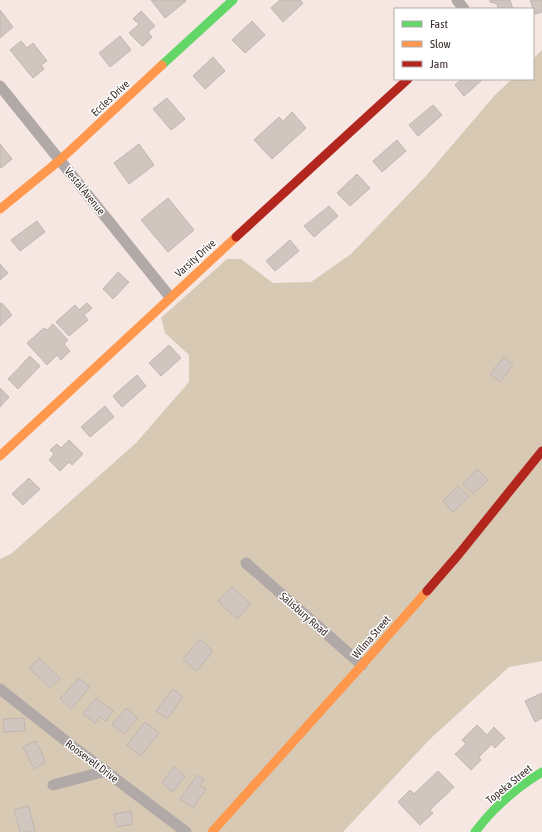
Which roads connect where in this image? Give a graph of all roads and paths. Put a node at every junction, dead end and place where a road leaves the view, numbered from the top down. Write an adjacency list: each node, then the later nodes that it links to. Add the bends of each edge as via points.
1 (233, 0): 6 (street, Eccles Drive)
2 (457, 0): 3 (street)
3 (463, 8)
4 (407, 80): 8 (street, Varsity Drive)
5 (0, 86): 6 (street, Vestal Avenue)
6 (60, 160): 7 (street, Eccles Drive); 8 (street, Vestal Avenue)
7 (0, 210)
8 (170, 297): 10 (street, Varsity Drive)
9 (542, 451): 12 (street, Wilma Street, via 459,554)
10 (0, 456)
11 (246, 563): 12 (street, Salisbury Road)
12 (362, 665): 18 (street, Wilma Street)
13 (0, 689): 14 (street, Roosevelt Drive)
14 (106, 771): 16 (street); 17 (street, Roosevelt Drive)
15 (542, 772): 19 (street, Topeka Street, via 504,800)
16 (53, 785)
17 (186, 832)
18 (212, 832)
19 (475, 832)

